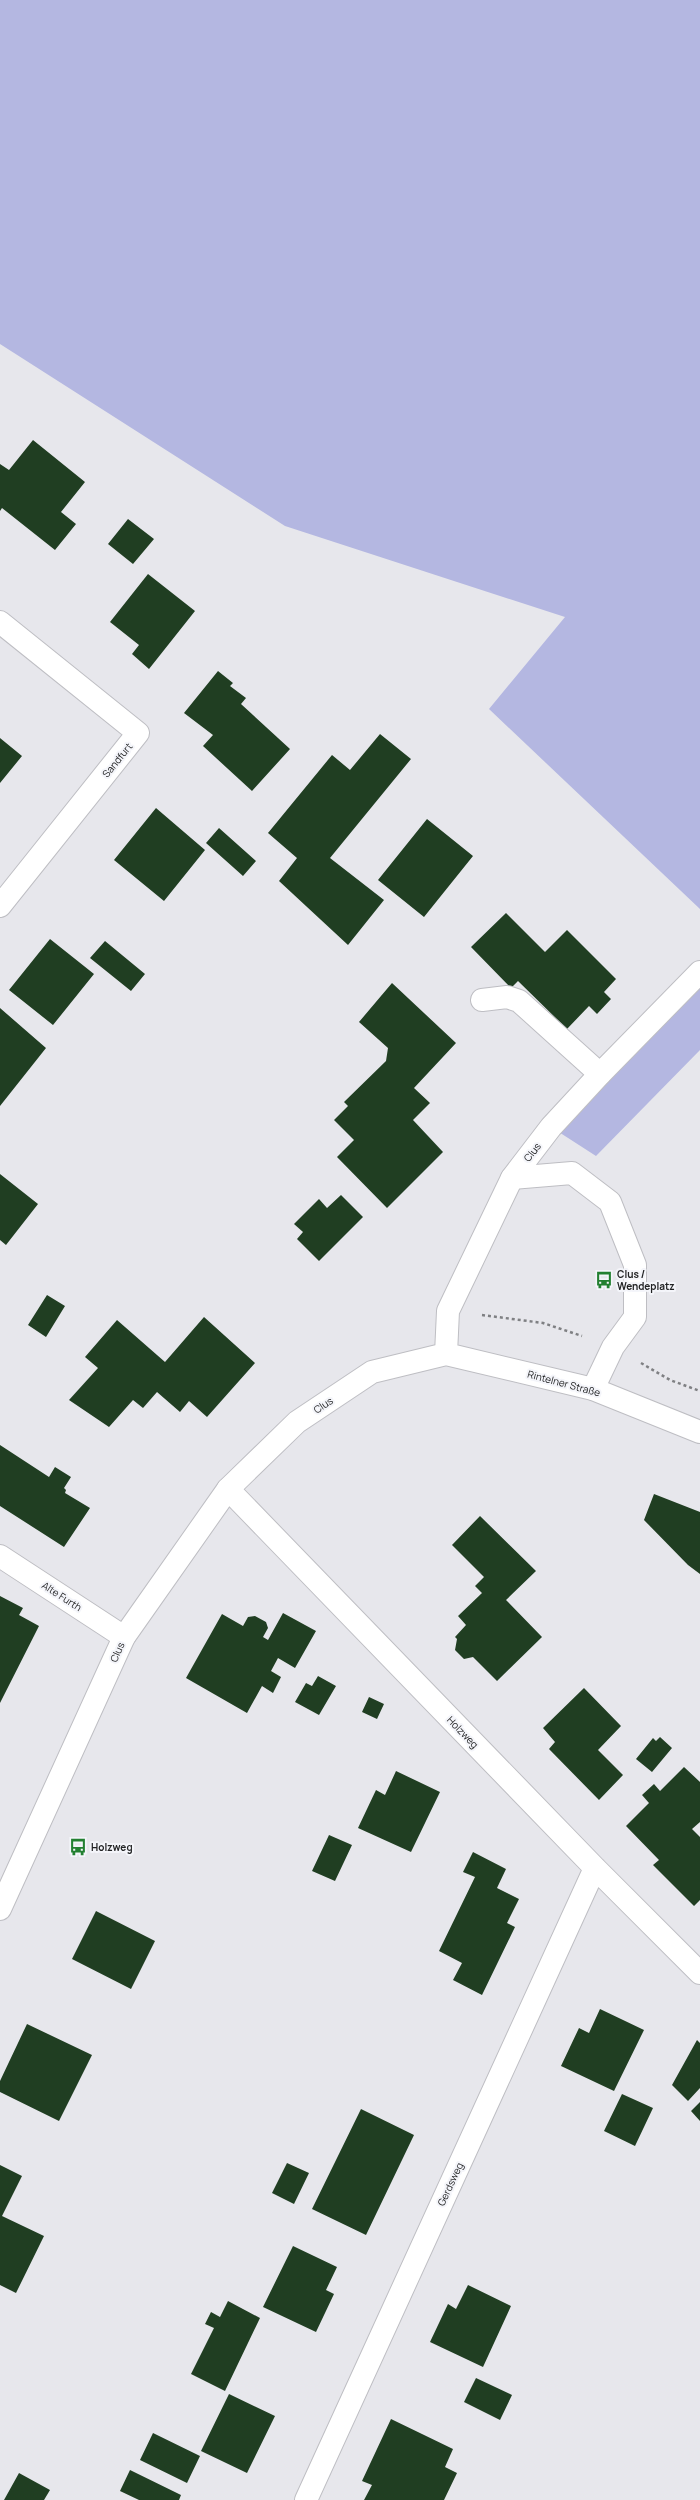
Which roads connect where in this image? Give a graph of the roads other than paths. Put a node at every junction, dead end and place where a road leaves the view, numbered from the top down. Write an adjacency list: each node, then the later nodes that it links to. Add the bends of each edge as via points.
1 (0, 622): 2 (street, Sandfurt, via 138,733)
2 (0, 906)
3 (700, 972): 5 (street, Clus)
4 (482, 1000): 5 (street, via 507,997 519,1001)
5 (600, 1074): 6 (street, Clus, via 551,1127)
6 (512, 1178): 7 (street, Clus, via 448,1311); 8 (street, via 572,1173 610,1202 635,1265 635,1318 613,1347)
7 (446, 1354): 8 (street, Rintelner Straße); 10 (street, Clus, via 372,1372 298,1422)
8 (593, 1389): 9 (street, Rintelner Straße)
9 (700, 1432)
10 (228, 1489): 12 (street, Clus); 13 (street, Holzweg)
11 (0, 1556): 12 (street, Alte Furth)
12 (124, 1637): 14 (street, Clus)
13 (595, 1868): 15 (street, Holzweg); 16 (street, Gerdsweg)
14 (0, 1909)
15 (700, 1973)
16 (306, 2500)

